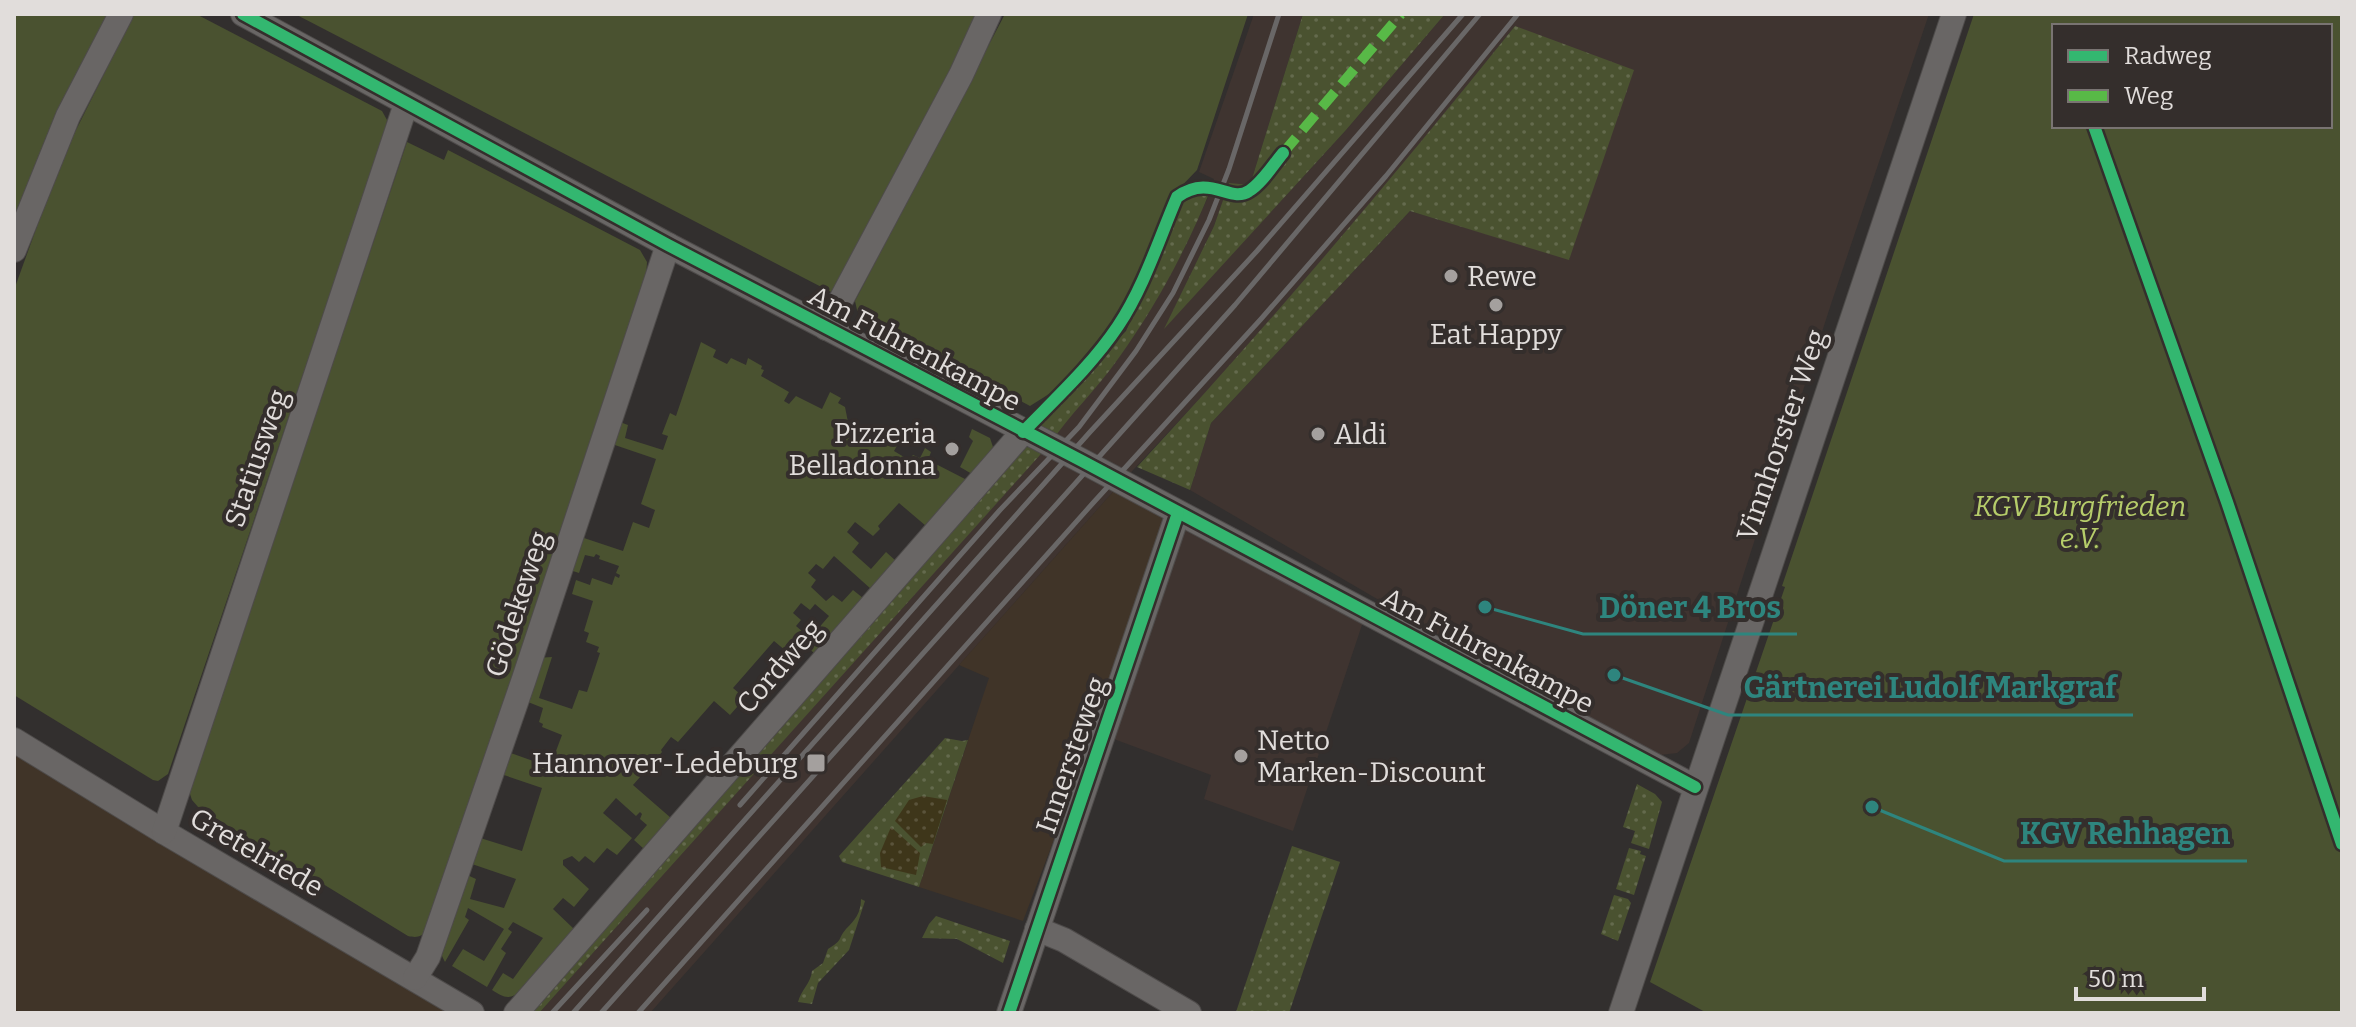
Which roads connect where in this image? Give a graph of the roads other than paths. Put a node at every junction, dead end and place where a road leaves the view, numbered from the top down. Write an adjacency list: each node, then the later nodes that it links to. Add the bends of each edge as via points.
1 (121, 14): 7 (street, via 68,116)
2 (243, 14): 5 (street, Am Fuhrenkampe)
3 (989, 14): 8 (street)
4 (1954, 14): 12 (street, Vinnhorster Weg)
5 (406, 104): 6 (street, Am Fuhrenkampe); 13 (street, Statiusweg)
6 (668, 245): 8 (street, Am Fuhrenkampe); 15 (street, Gödekeweg, via 509,723 428,957)
7 (14, 250)
8 (826, 328): 9 (street, Am Fuhrenkampe)
9 (1023, 432): 10 (street, Am Fuhrenkampe); 17 (street, Cordweg)
10 (1178, 513): 12 (street, Am Fuhrenkampe); 14 (street, Innersteweg)
11 (14, 740): 13 (street, Gretelriede)
12 (1695, 787): 20 (street, Vinnhorster Weg)
13 (164, 832): 15 (street, Gretelriede)
14 (1037, 929): 18 (street, Innersteweg); 19 (street)
15 (415, 978): 16 (street, Gretelriede)
16 (472, 1013)
17 (516, 1013)
18 (1009, 1013)
19 (1189, 1013)
20 (1621, 1013)

